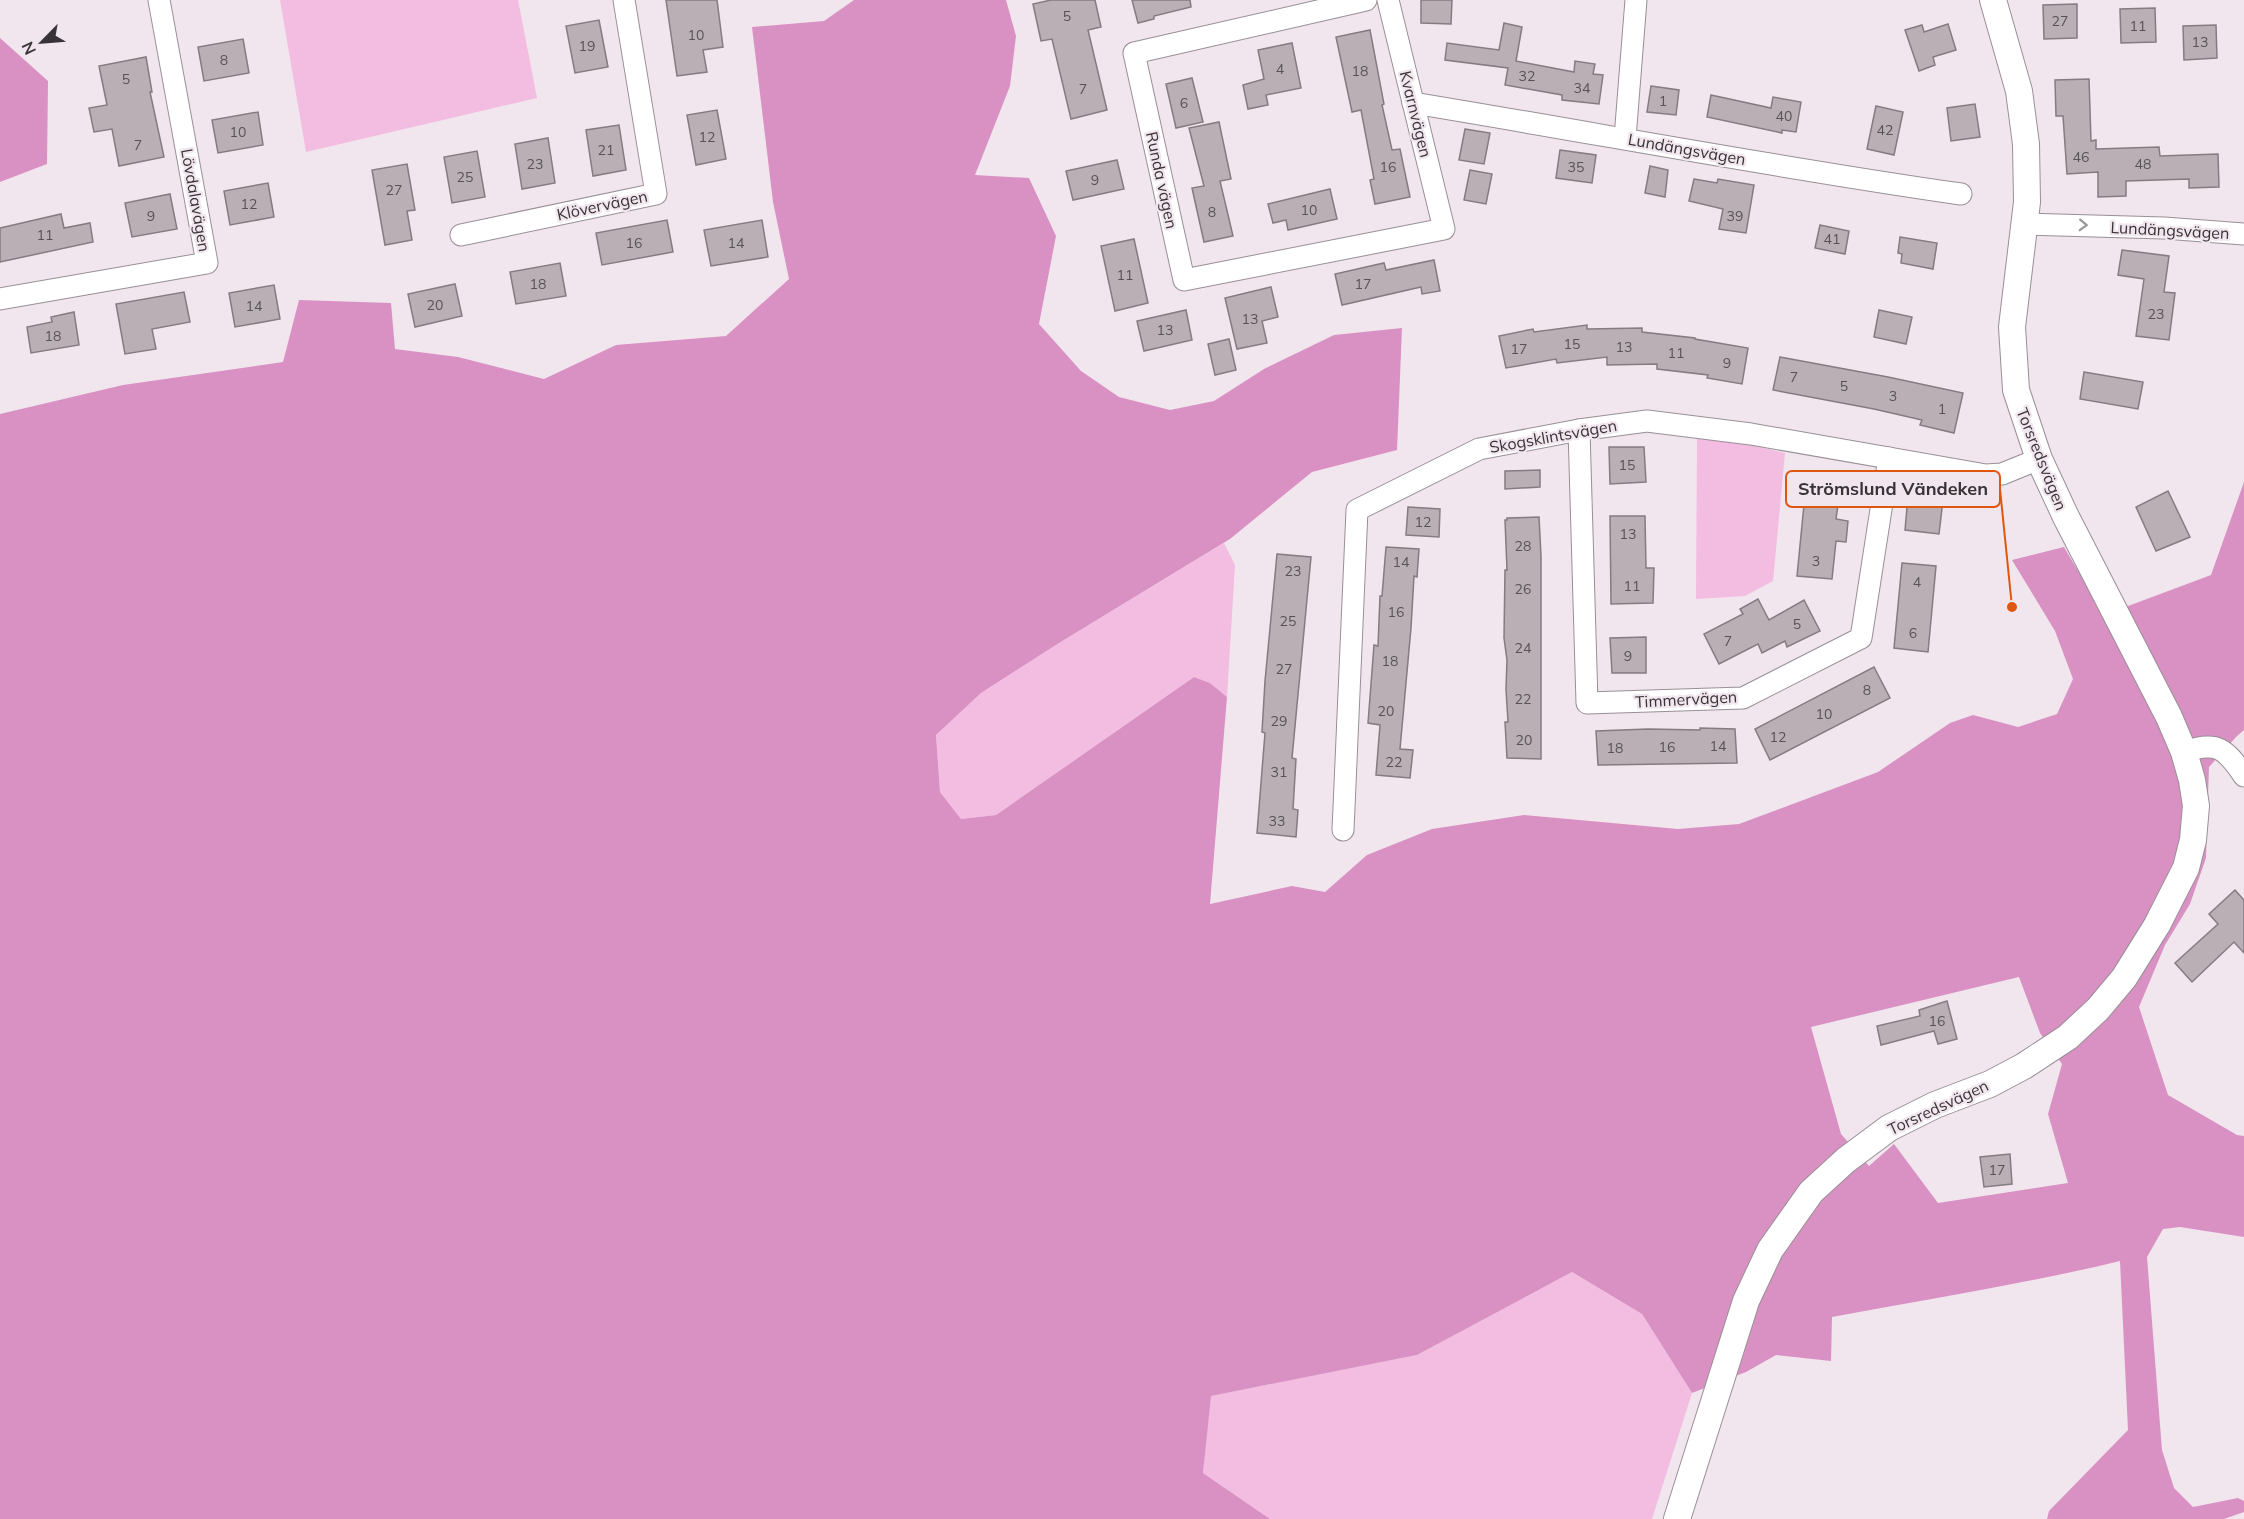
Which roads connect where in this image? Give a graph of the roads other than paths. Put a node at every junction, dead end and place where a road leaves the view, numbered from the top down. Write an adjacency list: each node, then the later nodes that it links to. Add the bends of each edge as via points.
1 (159, 0): 14 (street, Lövdalavägen, via 207,263)
2 (624, 0): 13 (street, Klövervägen, via 656,194)
3 (1366, 0): 11 (street, Runda vägen, via 1134,53 1184,280)
4 (1388, 0): 7 (street, Kvarnvägen)
5 (1636, 0): 8 (street)
6 (1993, 0): 10 (street, Torsredsvägen, via 2019,91 2026,144)
7 (1413, 103): 8 (street, Lundängsvägen); 11 (street, Kvarnvägen)
8 (1625, 138): 9 (street, Lundängsvägen)
9 (1961, 194)
10 (2025, 224): 12 (street, Lundängsvägen, one-way to 12); 17 (street, Torsredsvägen, via 2012,327 2013,363 2016,390)
11 (1444, 229)
12 (2244, 234)
13 (461, 235)
14 (0, 299)
15 (1579, 430): 16 (street, Skogsklintsvägen, via 1647,421); 16 (street, Timmervägen, via 1587,703 1743,698 1861,638); 20 (street, Skogsklintsvägen, via 1479,449 1357,510)
16 (1889, 458): 17 (street, Skogsklintsvägen, via 1986,475 2002,474)
17 (2039, 459): 18 (street, Torsredsvägen)
18 (2184, 752): 19 (street, via 2217,747 2231,756); 21 (street, Torsredsvägen, via 2196,806 2186,868 2124,978 2068,1037 1990,1084 1889,1128 1811,1192 1770,1250 1746,1300)
19 (2244, 776)
20 (1343, 830)
21 (1677, 1519)

